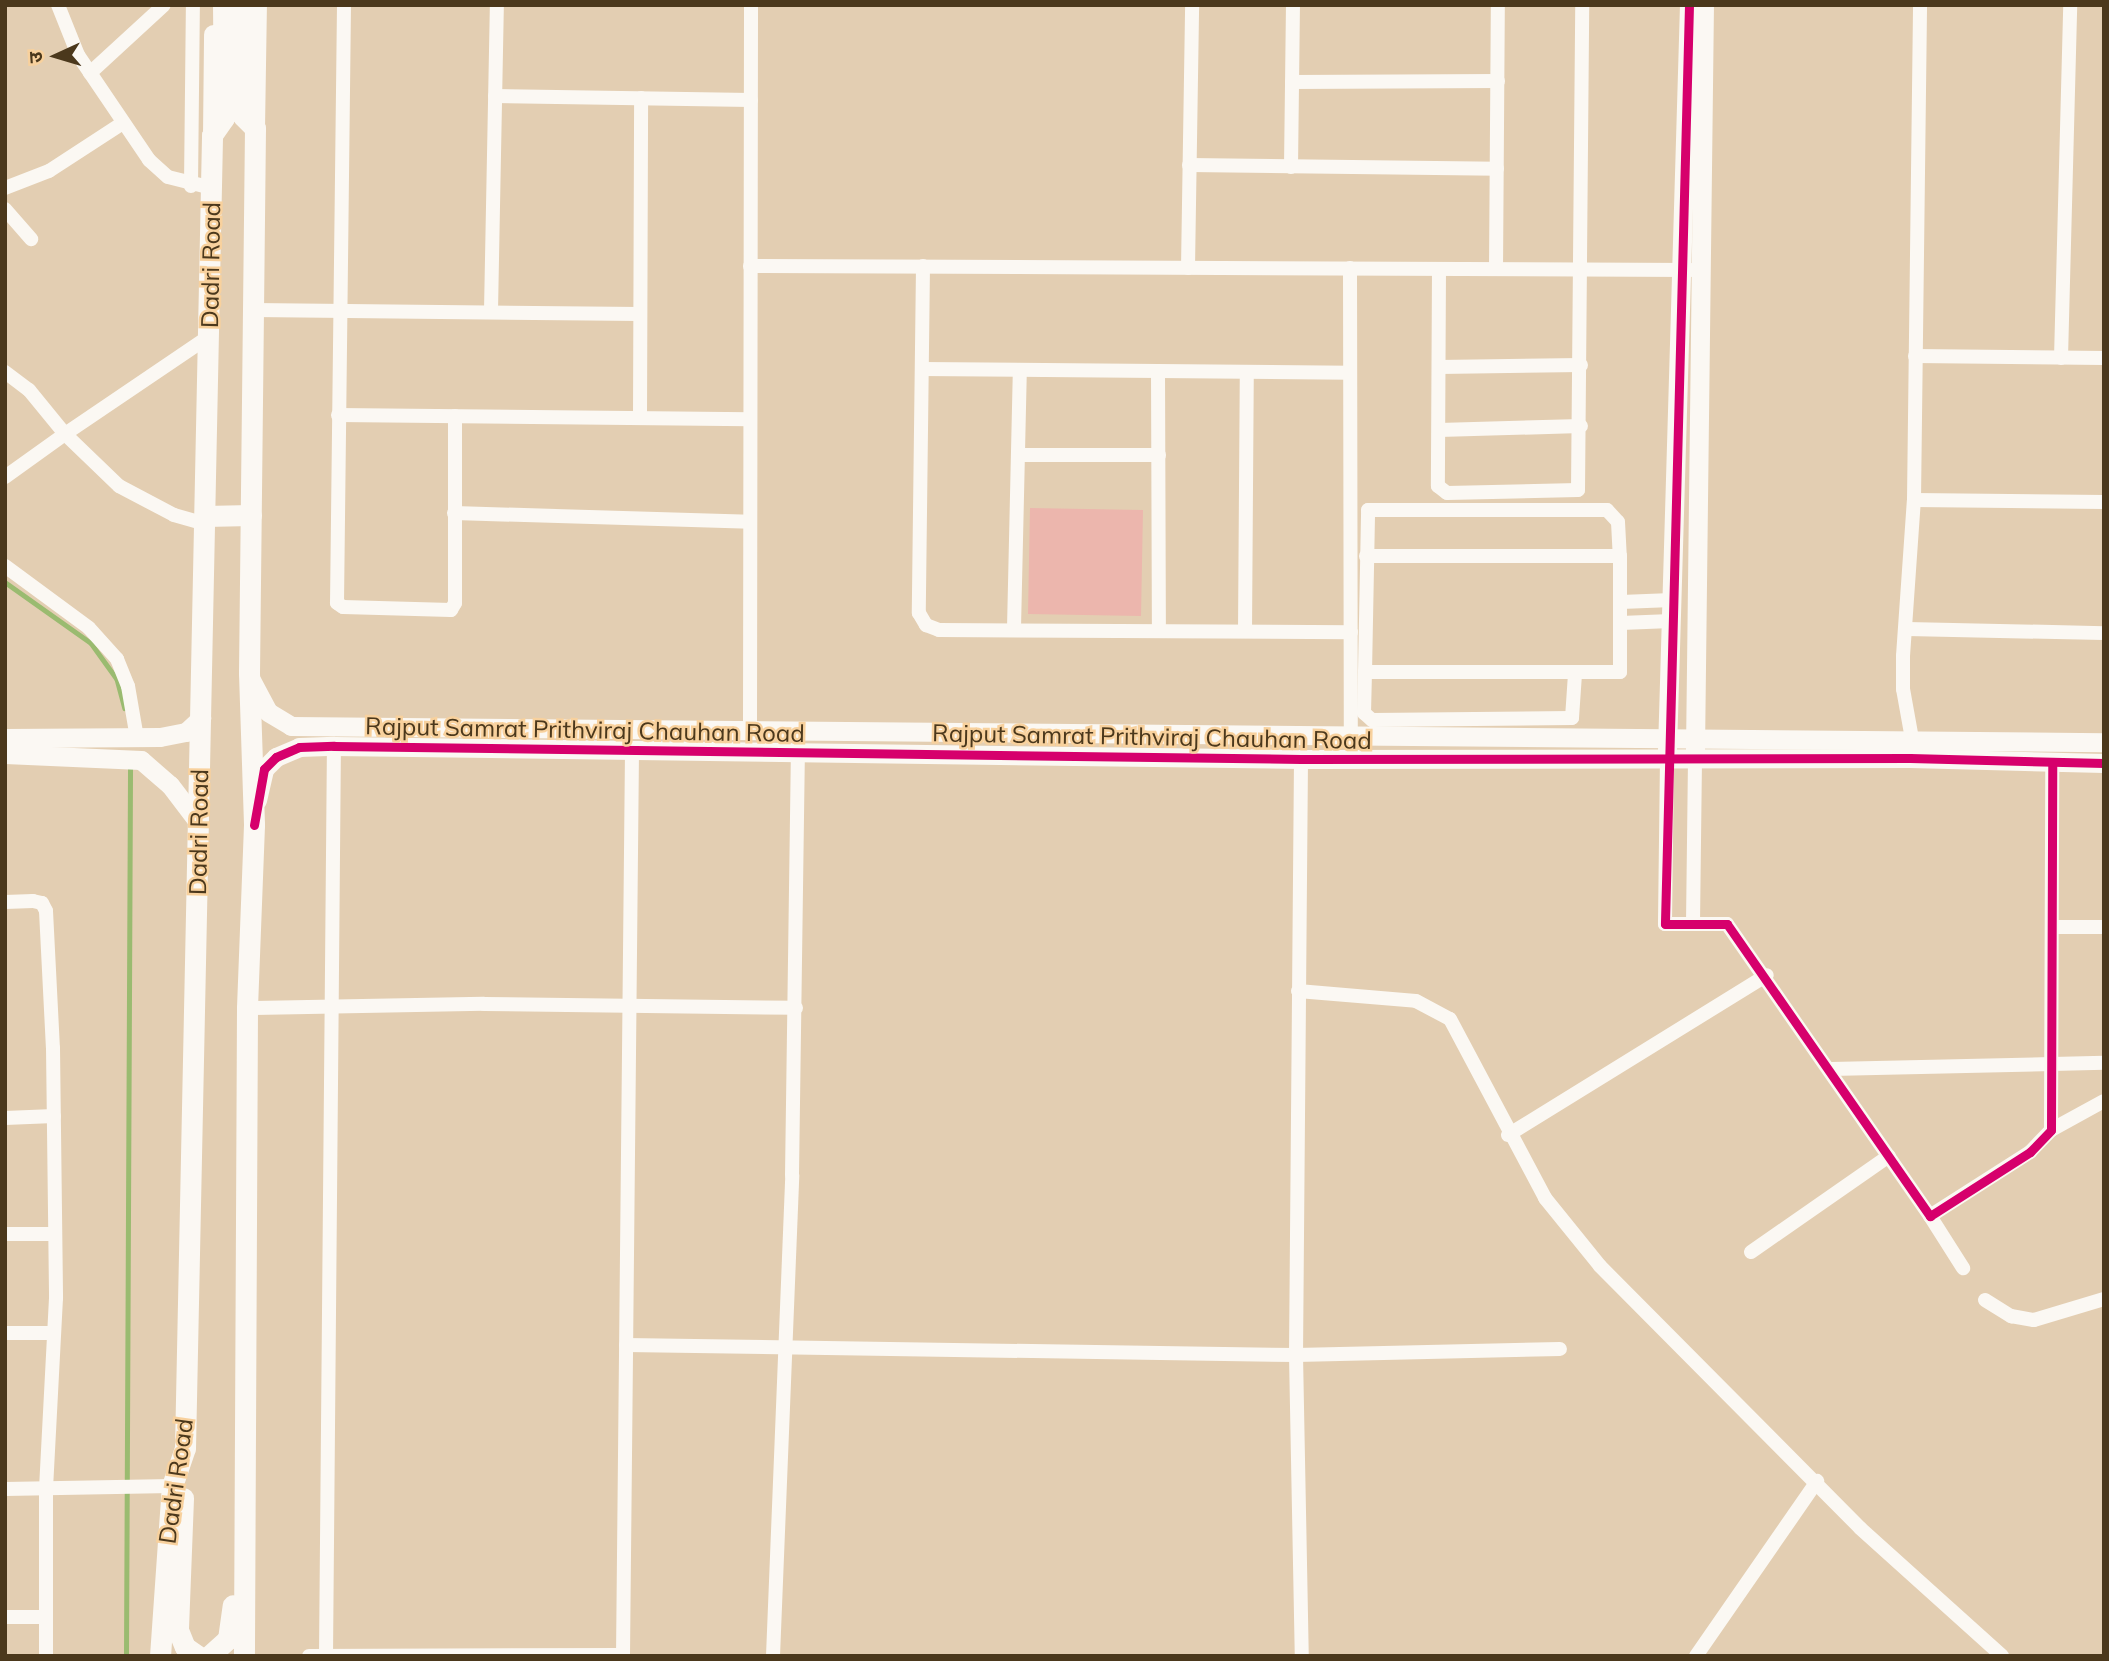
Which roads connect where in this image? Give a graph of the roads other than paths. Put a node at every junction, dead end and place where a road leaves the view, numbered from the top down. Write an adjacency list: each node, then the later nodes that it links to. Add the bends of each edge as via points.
1 (58, 5): 20 (street)
2 (164, 5): 20 (street)
3 (193, 5): 32 (street)
4 (214, 5): 28 (street, Dadri Road)
5 (223, 5): 19 (main road)
6 (244, 5): 19 (main road)
7 (257, 5): 27 (street, Dadri Road)
8 (344, 5): 44 (street)
9 (497, 5): 23 (street)
10 (751, 5): 25 (street)
11 (1192, 5): 29 (street)
12 (1293, 5): 22 (street)
13 (1498, 5): 21 (street)
14 (1583, 5): 42 (street)
15 (1689, 5): 43 (street)
16 (1704, 5): 43 (street)
17 (1920, 5): 49 (street)
18 (2070, 5): 50 (street)
19 (233, 65): 27 (main road, via 243,116); 28 (main road, via 224,118)
20 (90, 73): 26 (street)
21 (1497, 81): 22 (street); 31 (street)
22 (1292, 82): 30 (street)
23 (495, 96): 24 (street); 46 (street)
24 (641, 98): 25 (street); 47 (street)
25 (751, 100): 36 (street)
26 (121, 124): 32 (street, via 168,177); 33 (street, via 49,171)
27 (255, 128): 45 (main road, Dadri Road)
28 (212, 135): 32 (main road, Dadri Road)
29 (1189, 165): 30 (street); 38 (street)
30 (1291, 167): 31 (street)
31 (1497, 169): 41 (street)
32 (202, 187): 48 (main road, Dadri Road)
33 (5, 188)
34 (5, 209): 35 (street)
35 (31, 239)
36 (750, 266): 37 (street); 63 (street)
37 (923, 267): 38 (street); 54 (street)
38 (1188, 268): 39 (street)
39 (1350, 268): 40 (street); 59 (street)
40 (1439, 269): 41 (street); 53 (street)
41 (1496, 269): 42 (street)
42 (1582, 270): 43 (street); 52 (street)
43 (1692, 270): 79 (street); 96 (street)
44 (340, 308): 45 (street); 46 (street); 60 (street)
45 (253, 310): 73 (main road, Dadri Road)
46 (491, 311): 47 (street)
47 (640, 314): 62 (street)
48 (210, 336): 66 (street); 74 (main road, Dadri Road)
49 (1915, 356): 50 (street); 70 (street)
50 (2061, 358): 51 (street)
51 (2104, 358)
52 (1581, 365): 53 (street); 64 (street)
53 (1439, 367): 65 (street)
54 (922, 369): 55 (street); 83 (street, via 919,613 926,625 939,630)
55 (1020, 370): 56 (street); 67 (street)
56 (1158, 371): 58 (street); 68 (street)
57 (5, 372): 66 (street, via 29,390)
58 (1247, 372): 59 (street); 85 (street)
59 (1350, 373): 86 (street)
60 (338, 415): 61 (street); 72 (street, via 337,603 451,610)
61 (455, 416): 62 (street); 72 (street)
62 (640, 418): 63 (street)
63 (750, 419): 75 (street)
64 (1581, 426): 65 (street); 65 (street, via 1581,485 1572,492 1442,492 1438,486)
65 (1439, 430)
66 (65, 434): 69 (street); 74 (street, via 119,486 174,515)
67 (1018, 455): 68 (street); 83 (street)
68 (1159, 455): 84 (street)
69 (5, 477)
70 (1914, 500): 71 (street); 87 (street)
71 (2104, 502)
72 (454, 513): 75 (street)
73 (251, 515): 74 (main road); 90 (main road, Dadri Road)
74 (205, 520): 92 (main road, Dadri Road)
75 (750, 522): 93 (street)
76 (1366, 556): 77 (street); 77 (street, via 1366,515 1373,507 1607,510 1618,522); 89 (street)
77 (1620, 556): 80 (street)
78 (5, 566): 98 (street, via 89,628 117,659 128,686)
79 (1672, 600): 80 (street); 81 (street)
80 (1621, 602): 82 (street)
81 (1671, 621): 82 (street); 95 (street)
82 (1621, 623): 91 (street, via 1619,672)
83 (1014, 628): 84 (street)
84 (1159, 630): 85 (street)
85 (1245, 631): 86 (street)
86 (1351, 632): 94 (street)
87 (1907, 632): 88 (street); 99 (street, via 1903,689)
88 (2104, 633)
89 (1365, 672): 91 (street); 91 (street, via 1364,713 1372,720 1572,718)
90 (249, 673): 93 (street, Rajput Samrat Prithviraj Chauhan Road, via 251,687 268,712 291,726); 111 (main road, Dadri Road)
91 (1575, 674)
92 (201, 718): 98 (street, via 187,732); 110 (main road, Dadri Road)
93 (750, 728): 94 (street, Rajput Samrat Prithviraj Chauhan Road)
94 (1351, 734): 95 (street, Rajput Samrat Prithviraj Chauhan Road)
95 (1667, 737): 96 (street, Rajput Samrat Prithviraj Chauhan Road); 105 (street)
96 (1695, 737): 99 (street, Rajput Samrat Prithviraj Chauhan Road); 106 (street)
97 (5, 738): 98 (street)
98 (136, 738)
99 (1912, 739): 100 (street, Rajput Samrat Prithviraj Chauhan Road)
100 (2104, 742)
101 (334, 746): 102 (street, Rajput Samrat Prithviraj Chauhan Road); 111 (street, Rajput Samrat Prithviraj Chauhan Road, via 299,747 276,757 264,769); 118 (street)
102 (632, 750): 103 (street, Rajput Samrat Prithviraj Chauhan Road); 120 (street)
103 (798, 752): 107 (street, Rajput Samrat Prithviraj Chauhan Road); 121 (street)
104 (5, 754): 110 (street, via 141,760 170,785)
105 (1667, 758): 106 (street, Rajput Samrat Prithviraj Chauhan Road); 107 (street, Rajput Samrat Prithviraj Chauhan Road); 113 (street, via 1665,924)
106 (1695, 758): 108 (street, Rajput Samrat Prithviraj Chauhan Road); 113 (street)
107 (1301, 759): 117 (street)
108 (2052, 762): 109 (street, Rajput Samrat Prithviraj Chauhan Road); 114 (street)
109 (2104, 763)
110 (199, 823): 144 (main road, Dadri Road)
111 (254, 825): 119 (main road, Dadri Road)
112 (5, 902): 126 (street, via 33,901 42,903 46,911)
113 (1693, 923): 116 (street, via 1727,924)
114 (2052, 927): 115 (street); 123 (street)
115 (2104, 927)
116 (1767, 975): 124 (street); 129 (street)
117 (1298, 991): 129 (street, via 1432,1006 1450,1019 1463,1037); 143 (street)
118 (331, 1006): 119 (street); 120 (street); 153 (street)
119 (247, 1007): 149 (main road, Dadri Road)
120 (630, 1007): 121 (street); 141 (street)
121 (796, 1007): 140 (street)
122 (2104, 1063): 123 (street)
123 (2051, 1065): 124 (street); 128 (street)
124 (1831, 1069): 130 (street)
125 (2104, 1101): 128 (street)
126 (54, 1116): 127 (street); 133 (street)
127 (5, 1118)
128 (2051, 1130): 131 (street, via 2030,1152)
129 (1508, 1135): 145 (street, via 1545,1198 1600,1266)
130 (1889, 1156): 131 (street); 134 (street)
131 (1930, 1216): 135 (street)
132 (5, 1234): 133 (street)
133 (55, 1234): 139 (street)
134 (1751, 1252)
135 (1964, 1268)
136 (2104, 1299): 137 (street, via 2034,1320 2011,1316)
137 (1985, 1300)
138 (5, 1333): 139 (street)
139 (54, 1333): 148 (street)
140 (783, 1344): 141 (street); 143 (street); 161 (street)
141 (626, 1345): 154 (street)
142 (1560, 1349): 143 (street)
143 (1296, 1354): 162 (street)
144 (185, 1448): 146 (main road, Dadri Road); 157 (main road, via 178,1630 185,1647)
145 (1817, 1481): 163 (street); 164 (street, via 1923,1588)
146 (172, 1486): 148 (street); 156 (main road, Dadri Road)
147 (5, 1489): 148 (street)
148 (47, 1489): 151 (street)
149 (242, 1541): 158 (main road, via 228,1639); 159 (main road, Dadri Road)
150 (5, 1617): 151 (street)
151 (45, 1617): 155 (street)
152 (476, 1654): 153 (street); 154 (street)
153 (326, 1655): 160 (street)
154 (623, 1655)
155 (46, 1656)
156 (160, 1656)
157 (198, 1656)
158 (209, 1656)
159 (244, 1656)
160 (309, 1656)
161 (773, 1656)
162 (1302, 1656)
163 (1696, 1656)
164 (2002, 1656)

